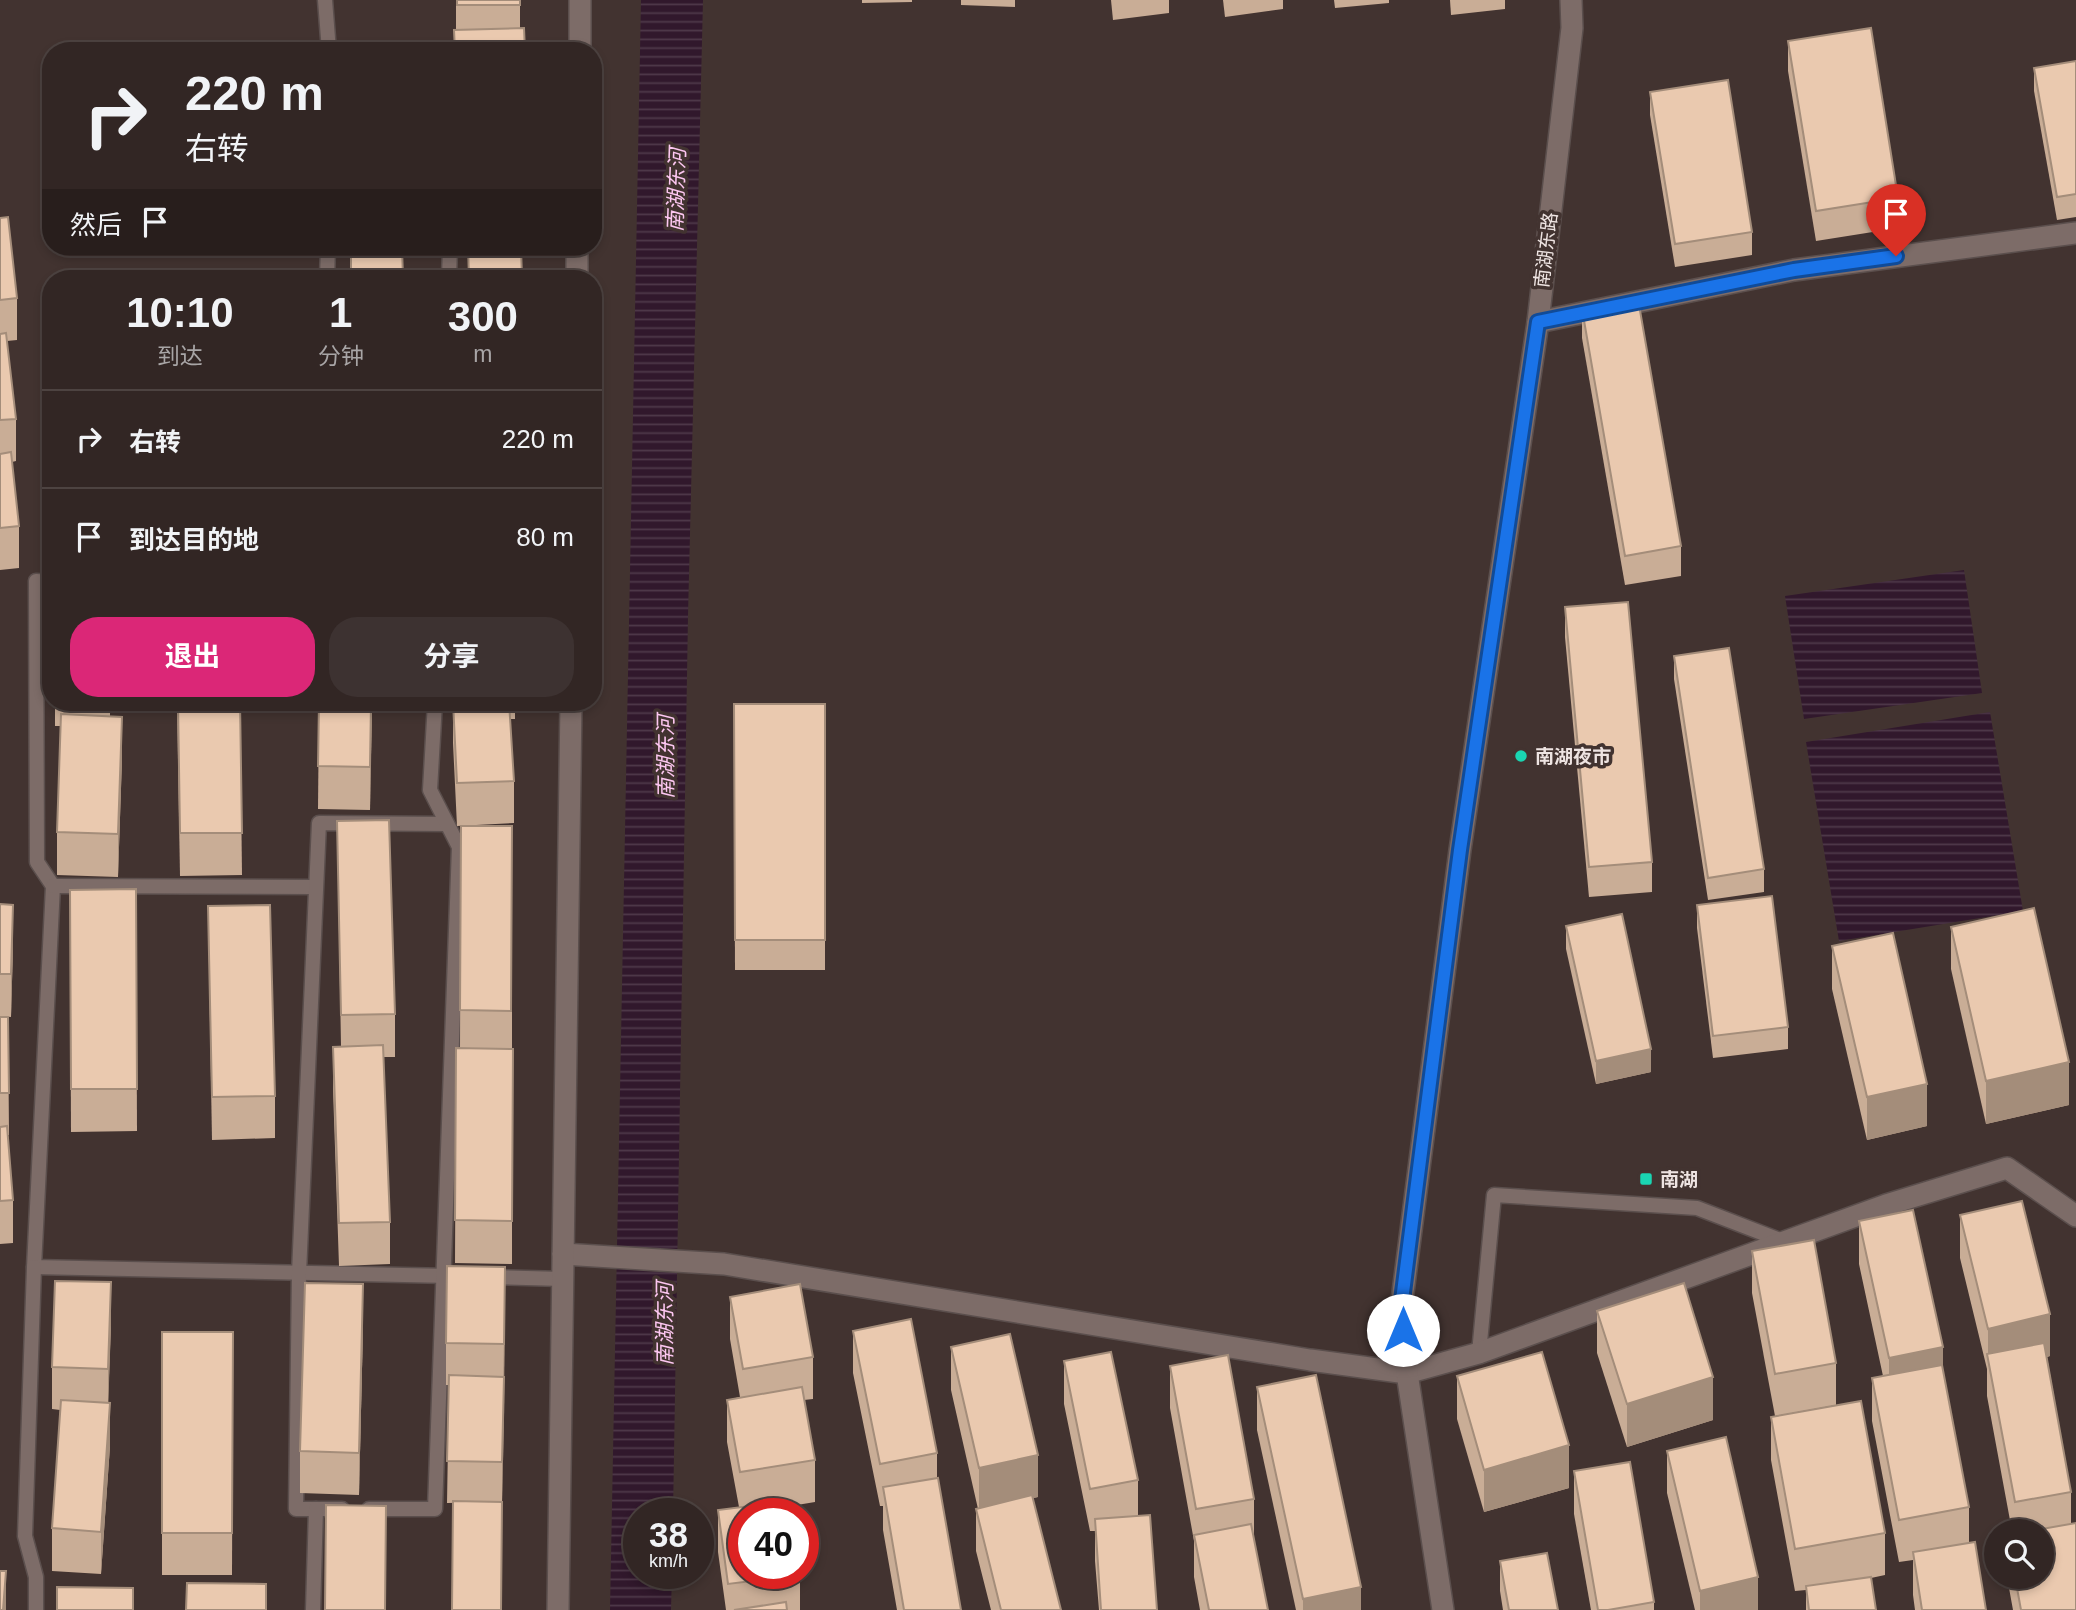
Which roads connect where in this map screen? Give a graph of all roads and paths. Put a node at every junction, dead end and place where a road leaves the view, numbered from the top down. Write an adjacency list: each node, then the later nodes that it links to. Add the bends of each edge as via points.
1 (326, 0): 4 (lane)
2 (580, 0): 5 (street)
3 (1571, 0): 7 (street, 南湖东路, via 1572,28)
4 (328, 42)
5 (580, 42)
6 (2076, 233): 7 (street, via 1794,270)
7 (1538, 322): 22 (street, 南湖东路, via 1460,850 1401,1308)
8 (42, 582): 12 (lane, via 36,582 37,862)
9 (434, 711): 11 (lane, via 430,790)
10 (571, 711): 16 (street)
11 (447, 824): 13 (lane, via 319,823); 19 (lane, via 459,847)
12 (53, 886): 13 (lane); 17 (lane)
13 (314, 887): 18 (lane)
14 (2076, 1216): 15 (street, via 2007,1168 1886,1205)
15 (1787, 1242): 21 (street); 21 (lane, via 1697,1208 1494,1195)
16 (563, 1254): 20 (street); 22 (street, via 724,1264)
17 (34, 1268): 18 (lane); 24 (lane, via 25,1536 36,1577)
18 (299, 1273): 19 (lane); 23 (lane, via 296,1508)
19 (444, 1276): 20 (lane); 23 (lane, via 435,1509)
20 (563, 1279): 26 (street)
21 (1479, 1353): 22 (street)
22 (1407, 1373): 27 (street, 南湖东路)
23 (316, 1509): 25 (lane)
24 (36, 1610)
25 (313, 1610)
26 (558, 1610)
27 (1443, 1610)

